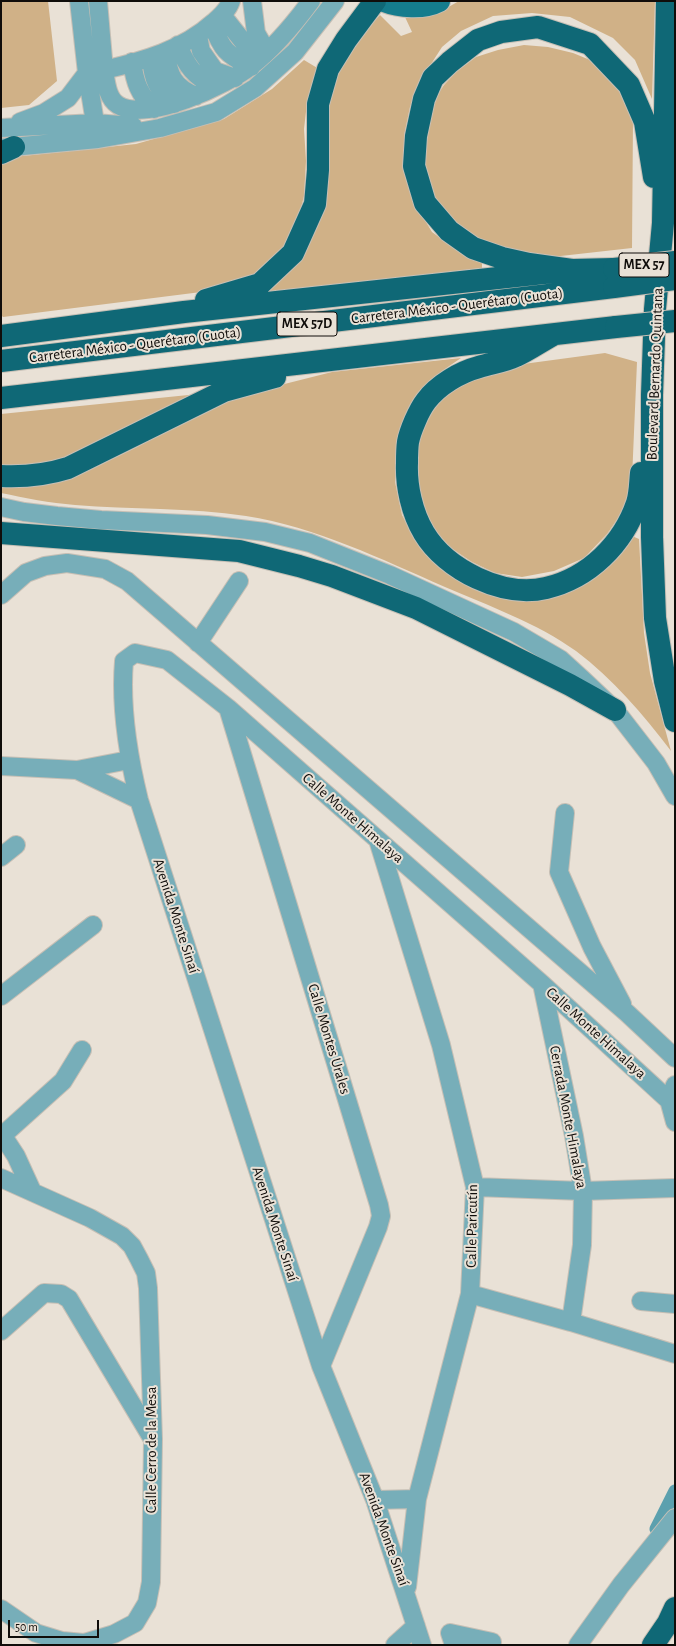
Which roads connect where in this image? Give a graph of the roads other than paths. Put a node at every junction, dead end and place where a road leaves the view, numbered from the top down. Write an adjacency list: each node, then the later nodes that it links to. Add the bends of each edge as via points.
1 (79, 1): 16 (street)
2 (98, 1): 16 (street)
3 (252, 1): 11 (street)
4 (311, 1): 14 (street)
5 (335, 1): 23 (street, via 295,52 255,88 216,112 160,128)
6 (374, 1): 30 (highway, via 328,69 318,104 315,204 293,253 260,284 206,300)
7 (384, 1): 8 (main road, via 411,6 434,4)
8 (439, 1)
9 (667, 1): 25 (highway, Boulevard Bernardo Quintana)
10 (224, 12): 11 (street); 12 (street); 14 (street, via 245,44)
11 (256, 33): 14 (street)
12 (198, 36): 13 (street); 17 (street, via 201,51 215,71)
13 (165, 52): 15 (street); 18 (street, via 184,59 200,79); 19 (street, via 171,78 185,92); 20 (street, via 152,74 156,86)
14 (261, 58): 17 (street)
15 (132, 62): 16 (street); 21 (street, via 134,78 140,93)
16 (96, 72): 21 (street, via 118,105 128,109); 22 (street, via 56,106); 23 (street)
17 (235, 78): 18 (street)
18 (215, 87): 19 (street)
19 (196, 96): 20 (street)
20 (174, 104): 21 (street)
21 (154, 109)
22 (3, 128): 23 (street)
23 (97, 131): 24 (street)
24 (5, 149)
25 (663, 223): 27 (highway, via 645,122 629,85 590,44 538,27 501,32 478,40 433,78 424,99 416,136 414,166 425,203 449,231 473,248 528,264); 40 (highway, Boulevard Bernardo Quintana, via 655,309)
26 (675, 262): 28 (highway, Carretera México - Querétaro (Cuota) / MEX 57, bridge)
27 (572, 270): 28 (highway, Carretera México - Querétaro (Cuota) / MEX 57); 30 (highway, Carretera México - Querétaro (Cuota) / MEX 57)
28 (614, 278): 29 (highway, Carretera México - Querétaro (Cuota) / MEX 57D, bridge); 31 (highway, Carretera México - Querétaro (Cuota) / MEX 57D)
29 (675, 280)
30 (184, 312): 31 (highway, via 230,316 375,309); 34 (highway, Carretera México - Querétaro (Cuota) / MEX 57)
31 (400, 313): 38 (highway, Carretera México - Querétaro (Cuota) / MEX 57D)
32 (675, 321): 35 (highway, bridge)
33 (1, 323): 34 (highway)
34 (50, 329): 36 (highway, Carretera México - Querétaro (Cuota) / MEX 57)
35 (553, 335): 37 (highway); 40 (highway, via 517,356 468,370 445,384 426,401 410,436 406,477 413,508 424,533 440,553 462,570 490,584 518,589 545,588 573,579 599,562 621,536 637,502)
36 (1, 336)
37 (420, 350): 39 (highway); 43 (highway, via 392,358 329,366 258,380 211,397 68,468 53,473)
38 (1, 361)
39 (194, 374): 41 (highway); 42 (highway, via 112,393)
40 (652, 395): 51 (highway, Boulevard Bernardo Quintana, via 655,618 665,681)
41 (1, 398)
42 (1, 408)
43 (1, 476)
44 (1, 507): 50 (street, via 101,520 207,525 265,532 310,543 390,575 514,632 560,660)
45 (1, 533): 50 (highway, via 239,551 299,566 416,608)
46 (238, 581): 48 (street)
47 (1, 595): 48 (street, via 26,573 45,566 67,563 105,569 127,582)
48 (198, 643): 64 (street)
49 (228, 708): 52 (street, Calle Monte Himalaya, via 167,660 135,652 124,661 122,681); 58 (street, Calle Monte Himalaya); 82 (street, Calle Montes Urales, via 381,1216)
50 (615, 710): 55 (street, via 656,763)
51 (675, 721)
52 (129, 760): 54 (street); 56 (street, Calle Monte Himalaya)
53 (1, 766): 54 (street)
54 (78, 770): 56 (street)
55 (675, 796)
56 (138, 800): 82 (street, Avenida Monte Sinaí)
57 (566, 813): 64 (street, via 559,872 592,947)
58 (378, 840): 62 (street, Calle Monte Himalaya); 72 (street, Calle Paricutín, via 440,1045)
59 (16, 845): 60 (street)
60 (1, 857)
61 (93, 925): 63 (street)
62 (542, 984): 67 (street, Calle Monte Himalaya); 75 (street, Cerrada Monte Himalaya)
63 (1, 996)
64 (627, 1013): 66 (street)
65 (82, 1050): 69 (street, via 63,1081)
66 (675, 1058)
67 (673, 1097): 68 (street)
68 (675, 1122)
69 (2, 1134): 70 (street)
70 (19, 1164): 71 (street); 74 (street)
71 (2, 1179): 74 (street, Calle Cerro de la Mesa)
72 (475, 1187): 75 (street); 76 (street, Calle Paricutín)
73 (675, 1188): 75 (street)
74 (32, 1191): 83 (street, Calle Cerro de la Mesa, via 122,1236 132,1246 144,1268 148,1288)
75 (583, 1191): 79 (street, Cerrada Monte Himalaya, via 582,1245)
76 (470, 1294): 79 (street); 84 (street, Calle Paricutín)
77 (641, 1301): 78 (street)
78 (675, 1304)
79 (571, 1322): 81 (street)
80 (1, 1331): 83 (street, via 44,1294 61,1294 69,1299)
81 (675, 1352)
82 (321, 1366): 85 (street, Avenida Monte Sinaí)
83 (153, 1439): 89 (street, Calle Cerro de la Mesa, via 151,1582 147,1603 135,1623 114,1634 84,1643 62,1641 36,1633)
84 (417, 1499): 85 (street); 87 (street, Calle Paricutín)
85 (375, 1500): 87 (street, Avenida Monte Sinaí)
86 (675, 1518): 95 (street, via 621,1585)
87 (407, 1594): 90 (street, Avenida Monte Sinaí)
88 (675, 1608): 96 (highway)
89 (1, 1609)
90 (416, 1626): 91 (street); 92 (street, Avenida Monte Sinaí)
91 (395, 1645)
92 (422, 1645)
93 (454, 1645): 94 (street, via 450,1633 492,1642)
94 (491, 1645)
95 (578, 1645)
96 (653, 1645)

